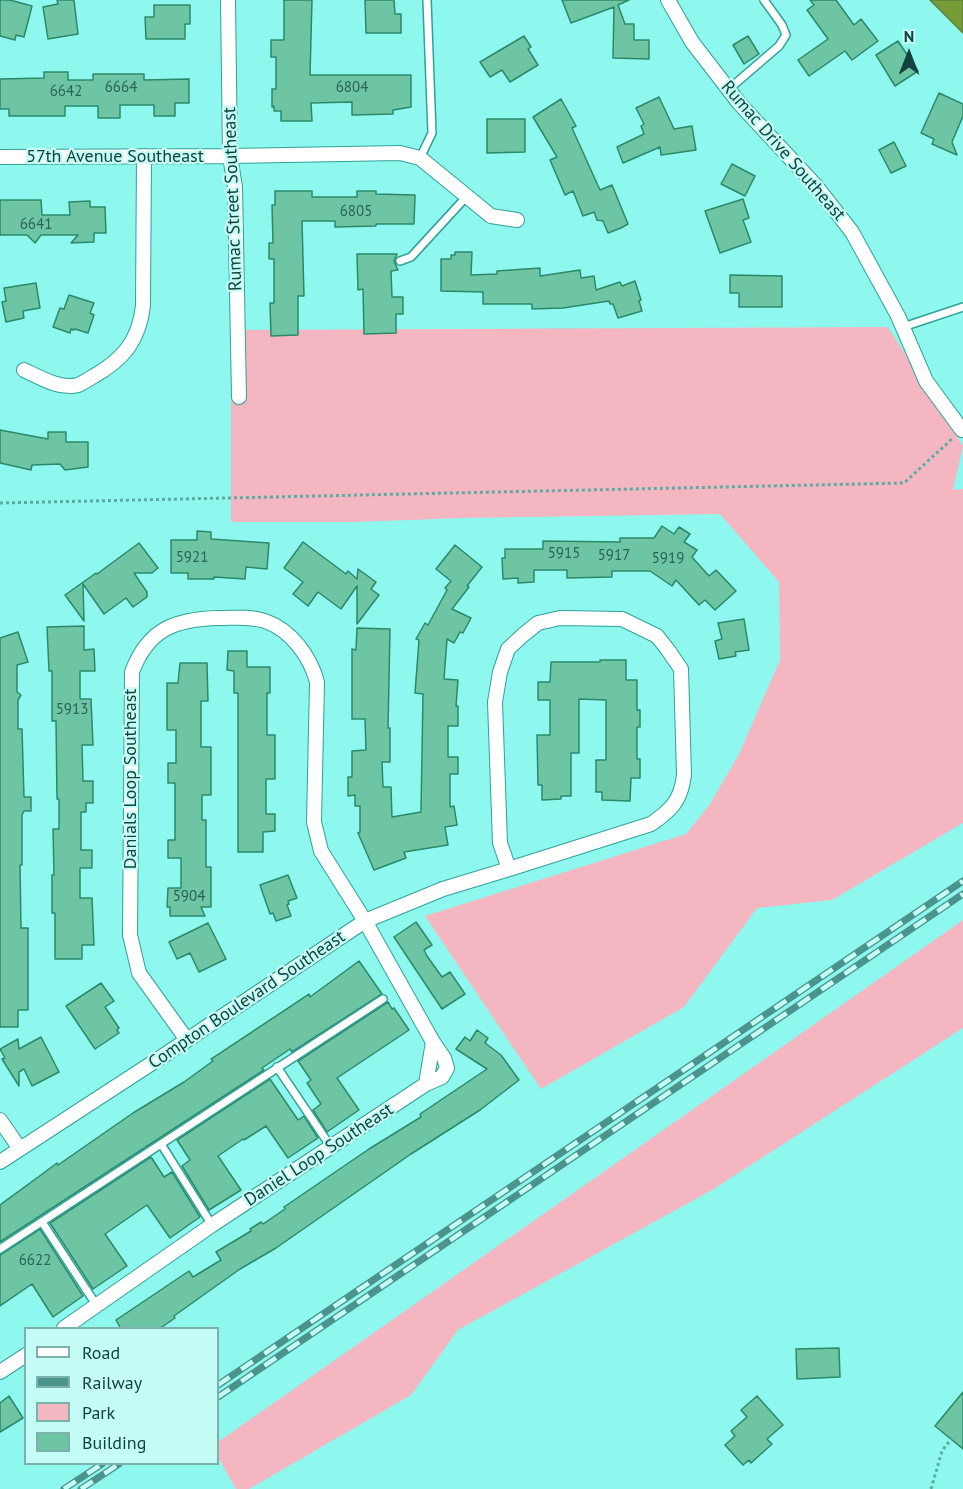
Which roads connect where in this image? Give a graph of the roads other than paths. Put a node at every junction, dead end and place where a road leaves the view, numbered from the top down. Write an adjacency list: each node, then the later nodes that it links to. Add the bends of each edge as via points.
1 (228, 0): 7 (street, Rumac Street Southeast)
2 (427, 0): 9 (lane, via 432,133)
3 (668, 0): 5 (street, Rumac Drive Southeast, via 692,42)
4 (764, 0): 5 (lane, via 786,35 779,46)
5 (729, 89): 14 (street, Rumac Drive Southeast, via 852,232)
6 (144, 156): 7 (street, 57th Avenue Southeast); 8 (street, 57th Avenue Southeast); 15 (street, via 143,306 134,341 102,372 77,385 59,384)
7 (230, 156): 9 (street, 57th Avenue Southeast, via 400,153); 16 (street, Rumac Street Southeast, via 235,188)
8 (0, 157)
9 (420, 158): 10 (street)
10 (468, 195): 11 (street, via 491,216); 12 (lane, via 411,257)
11 (517, 220)
12 (400, 261)
13 (963, 307): 14 (lane)
14 (903, 327): 17 (street, Rumac Drive Southeast, via 926,381)
15 (24, 370)
16 (239, 397)
17 (962, 430)
18 (509, 869): 18 (street, Compton Boulevard Southeast, via 500,843 495,702 508,649 538,623 560,618 622,619 657,636 681,669 684,775 682,790 670,810 651,824); 19 (street, Compton Boulevard Southeast, via 443,889)
19 (365, 921): 21 (street, Compton Boulevard Southeast); 21 (street, Danials Loop Southeast, via 321,851 314,822 317,682 312,665 283,630 265,621 237,618 175,623 147,644 132,672 130,935 139,973); 25 (street, Daniel Loop Southeast, via 447,1068 442,1077)
20 (383, 999): 22 (lane)
21 (187, 1040): 26 (street, Compton Boulevard Southeast)
22 (277, 1067): 24 (lane); 25 (lane)
23 (0, 1120): 26 (street)
24 (161, 1143): 28 (lane); 29 (lane)
25 (331, 1147): 29 (street, Daniel Loop Southeast)
26 (20, 1149): 27 (street, Compton Boulevard Southeast)
27 (0, 1162)
28 (42, 1221): 30 (lane); 31 (lane)
29 (212, 1225): 31 (street, Daniel Loop Southeast)
30 (0, 1249)
31 (97, 1306): 32 (street, Daniel Loop Southeast)
32 (67, 1327)
33 (24, 1356): 34 (street)
34 (0, 1372)

